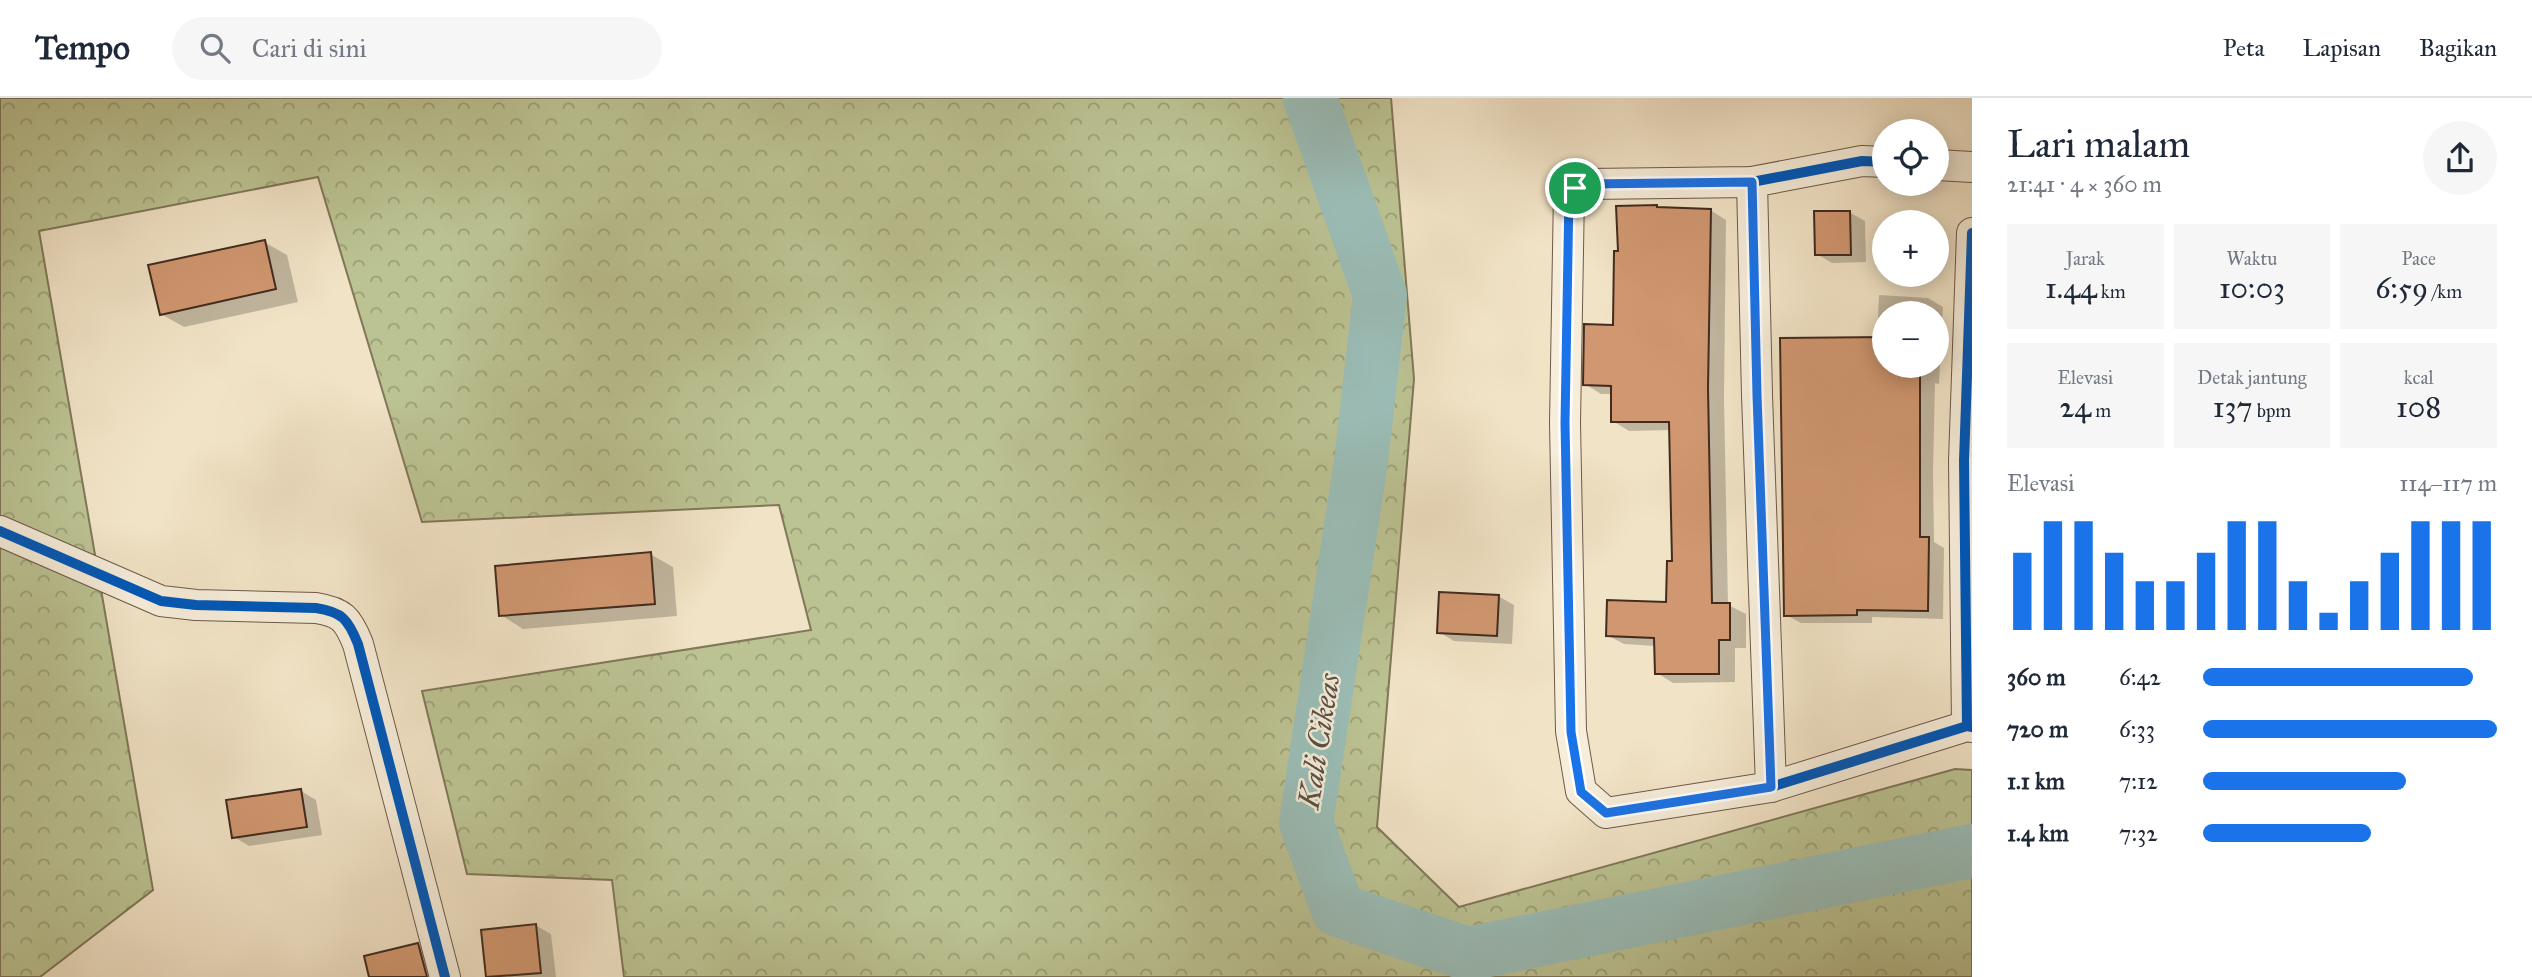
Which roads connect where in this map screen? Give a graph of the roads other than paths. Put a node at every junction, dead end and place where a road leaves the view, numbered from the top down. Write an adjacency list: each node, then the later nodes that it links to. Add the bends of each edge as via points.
1 (1872, 161): 5 (street)
2 (1949, 166): 3 (street)
3 (1972, 167): 4 (street)
4 (1972, 174)
5 (1752, 182): 9 (street); 9 (street, via 1588,184 1569,194 1565,423 1571,732 1581,792 1606,813)
6 (1972, 233): 8 (street, via 1964,461)
7 (0, 531): 10 (street, via 161,601 316,608 333,611 350,624)
8 (1970, 727): 9 (street)
9 (1771, 787)
10 (445, 977)

